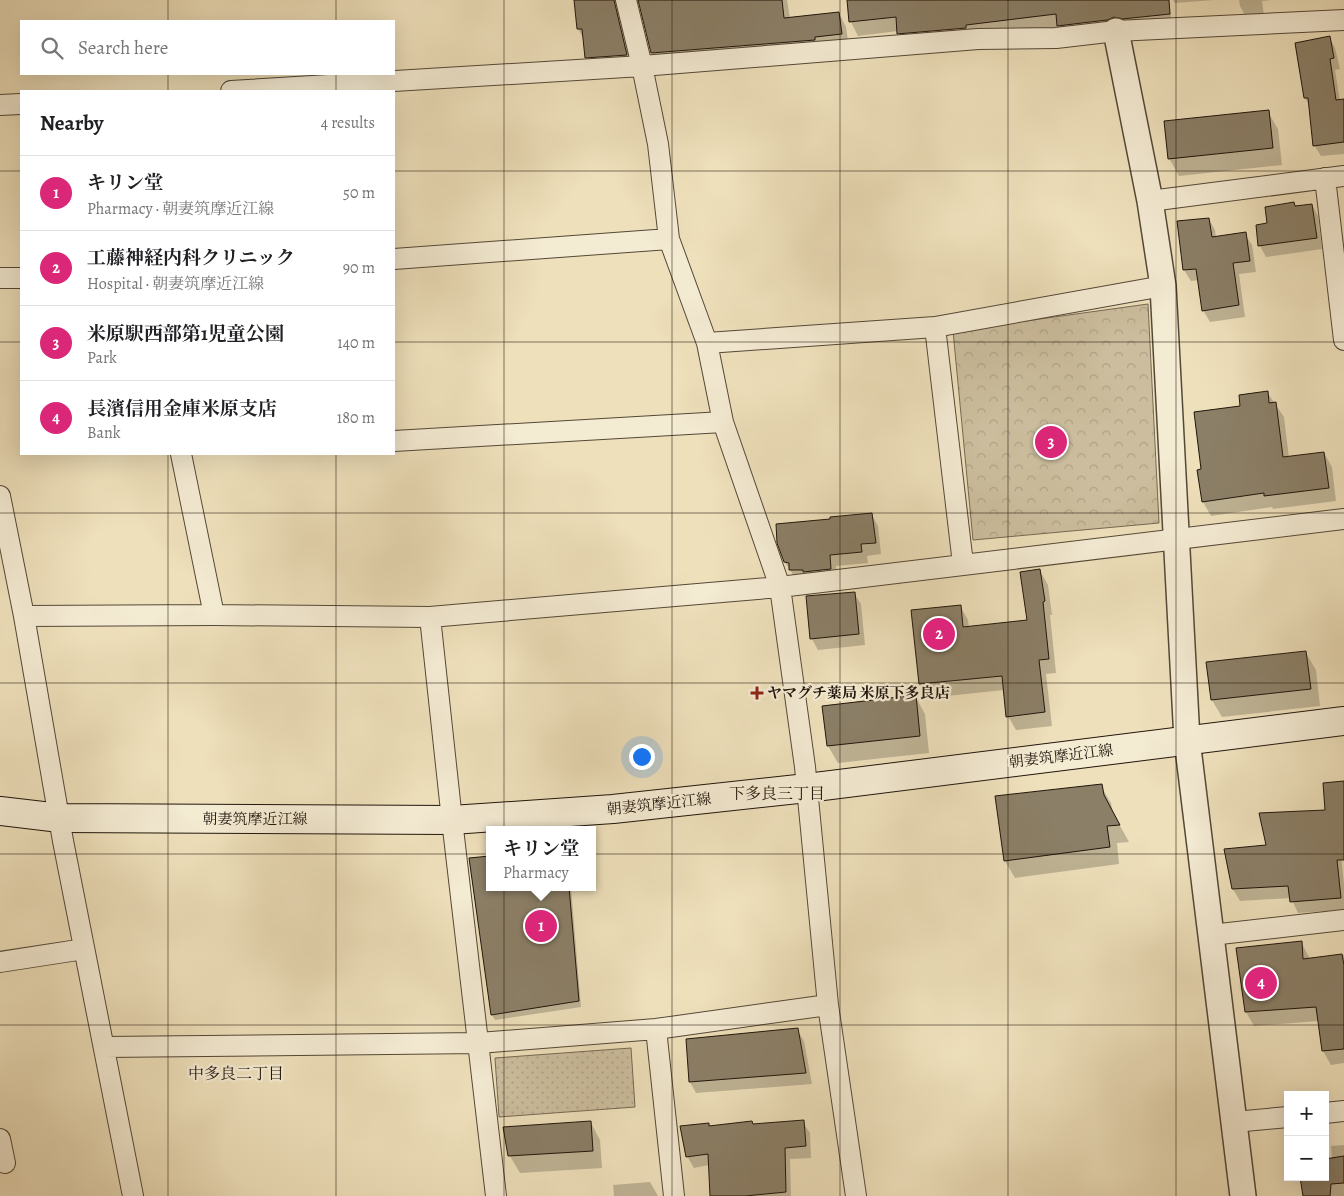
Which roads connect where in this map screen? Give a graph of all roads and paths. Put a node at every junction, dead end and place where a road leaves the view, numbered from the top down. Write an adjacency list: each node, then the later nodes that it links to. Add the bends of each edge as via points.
1 (626, 0): 4 (street)
2 (1344, 20): 3 (street)
3 (1116, 30): 4 (street, via 1056,38 978,39); 9 (street)
4 (642, 66): 5 (street); 10 (street, via 658,144)
5 (247, 90)
6 (20, 104): 7 (street)
7 (0, 105)
8 (1334, 177): 9 (street); 16 (street)
9 (1150, 201): 14 (street)
10 (669, 238): 11 (street); 17 (street)
11 (395, 259)
12 (0, 278): 13 (street)
13 (20, 278)
14 (1163, 286): 15 (street); 23 (street)
15 (935, 327): 17 (street); 24 (street)
16 (1344, 340)
17 (707, 343): 18 (street)
18 (723, 422): 19 (street); 25 (street)
19 (395, 441)
20 (181, 455): 26 (street)
21 (0, 496): 27 (street)
22 (1344, 519): 23 (street)
23 (1177, 538): 24 (street); 30 (street)
24 (963, 564): 25 (street)
25 (780, 587): 28 (street); 31 (street)
26 (214, 615): 27 (street); 28 (street)
27 (24, 616): 33 (street)
28 (430, 617): 34 (street)
29 (1344, 721): 30 (main road, 朝妻筑摩近江線)
30 (1187, 740): 31 (main road, 朝妻筑摩近江線); 36 (street)
31 (807, 788): 34 (main road, 朝妻筑摩近江線, via 613,809); 39 (street)
32 (0, 811): 33 (main road, 朝妻筑摩近江線)
33 (60, 818): 34 (main road, 朝妻筑摩近江線); 37 (street)
34 (452, 820): 41 (street)
35 (1344, 920): 36 (street)
36 (1211, 935): 46 (street)
37 (84, 950): 38 (street); 42 (street)
38 (0, 962)
39 (828, 1005): 40 (street); 52 (street)
40 (656, 1029): 41 (street); 51 (street)
41 (479, 1043): 42 (street); 50 (street)
42 (104, 1047): 49 (street)
43 (1344, 1110): 44 (street)
44 (1329, 1112)
45 (1284, 1117): 46 (street)
46 (1234, 1122): 53 (street)
47 (0, 1139): 48 (street)
48 (5, 1163)
49 (133, 1196)
50 (496, 1196)
51 (674, 1196)
52 (856, 1196)
53 (1243, 1196)

